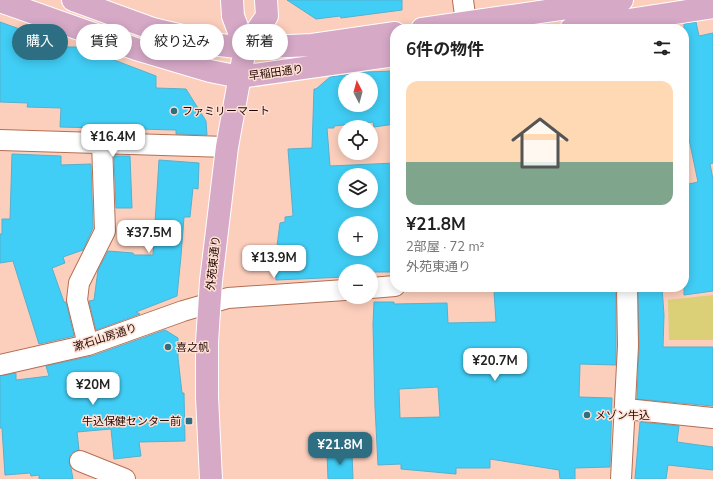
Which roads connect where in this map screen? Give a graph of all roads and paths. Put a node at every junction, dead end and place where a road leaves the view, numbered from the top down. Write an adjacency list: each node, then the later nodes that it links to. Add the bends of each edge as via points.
1 (73, 0): 14 (main road, 早稲田通り, via 154,29)
2 (232, 0): 9 (main road)
3 (266, 0): 10 (main road, 外苑東通り, via 267,16)
4 (463, 0): 8 (street)
5 (622, 0): 8 (main road)
6 (0, 1): 18 (main road, 早稲田通り, via 136,49 210,71)
7 (713, 7): 12 (main road)
8 (466, 23): 11 (main road)
9 (236, 24)
10 (262, 24)
11 (459, 24)
12 (605, 24)
13 (390, 34): 15 (main road, 早稲田通り)
14 (232, 46)
15 (288, 46)
16 (390, 56): 18 (main road, 早稲田通り)
17 (243, 60): 18 (main road, 外苑東通り)
18 (240, 77): 21 (main road, 外苑東通り)
19 (0, 140): 20 (street)
20 (102, 142): 21 (street); 27 (street, via 104,231 79,284 78,295)
21 (227, 146): 26 (main road, 外苑東通り)
22 (390, 286): 23 (street)
23 (378, 287)
24 (338, 290): 26 (street, 漱石山房通り, via 228,298)
25 (627, 292): 29 (street)
26 (209, 303): 27 (street, 漱石山房通り); 33 (main road, 外苑東通り, via 207,397)
27 (88, 345): 28 (street, 漱石山房通り)
28 (0, 365)
29 (626, 409): 30 (street); 34 (street)
30 (713, 418)
31 (80, 461): 32 (street)
32 (125, 479)
33 (211, 479)
34 (622, 479)

